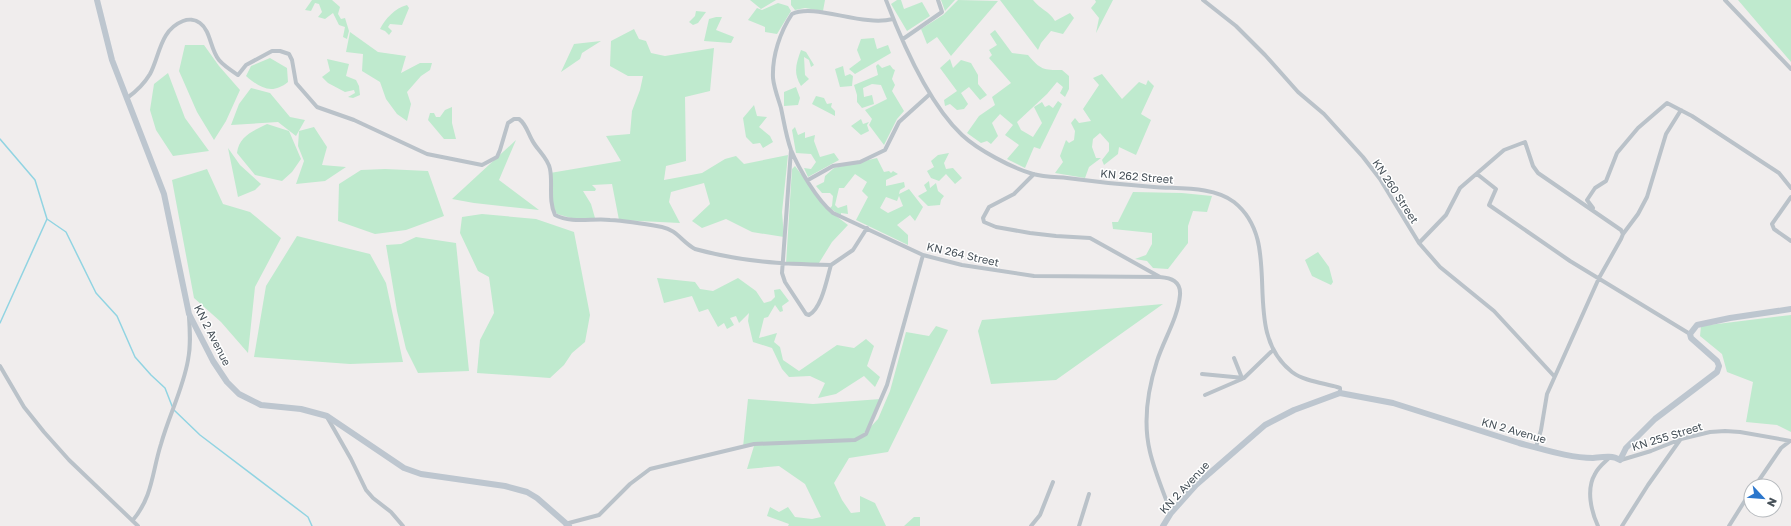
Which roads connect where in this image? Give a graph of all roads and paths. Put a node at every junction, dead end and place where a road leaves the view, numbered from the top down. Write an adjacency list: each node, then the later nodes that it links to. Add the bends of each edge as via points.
1 (97, 0): 10 (main road, KN 2 Avenue, via 105,37)
2 (886, 0): 6 (street, KN 262 Street)
3 (938, 0): 7 (street, via 942,12)
4 (1203, 0): 22 (street, KN 260 Street, via 1236,26 1298,92 1344,135 1380,179)
5 (1725, 0): 8 (street)
6 (893, 19): 7 (street, KN 262 Street); 12 (street, KN 264 Street, via 880,21 806,10 792,14 781,34 773,78)
7 (903, 39): 9 (street, KN 262 Street)
8 (1791, 69)
9 (930, 94): 13 (street, KN 262 Street, via 962,136 1002,161); 15 (street, via 899,122 885,150 860,162 833,166)
10 (127, 98): 24 (street, via 139,90 148,77 165,35 175,24 188,20 198,21 206,27 212,48 219,60 238,75 246,65 272,52 289,54 296,83 317,108 354,120 427,154 482,165 497,157 508,123 519,118 548,162 552,208 555,215 560,218 662,226 670,228 695,249 738,260); 29 (main road, KN 2 Avenue, via 164,194)
11 (1681, 110): 16 (street, via 1779,174); 18 (street, via 1664,104 1638,128 1617,153 1606,181 1595,188 1587,200); 20 (street, via 1666,134 1647,197)
12 (791, 150): 15 (street, KN 264 Street); 24 (street)
13 (1034, 174): 26 (street, via 1014,194 989,207 983,218 984,222 996,227 1030,233 1090,238); 31 (street, KN 262 Street, via 1212,192 1234,202 1250,222 1258,240 1264,324)
14 (1477, 174): 18 (street, via 1504,150 1525,142 1538,173); 22 (street, via 1460,188 1446,215); 27 (street, via 1496,189 1489,205)
15 (808, 180): 19 (street, KN 264 Street, via 827,209 841,218)
16 (1791, 188)
17 (1791, 197): 21 (street, via 1772,224 1774,229)
18 (1594, 211): 20 (street, via 1618,227)
19 (867, 228): 23 (street, KN 264 Street); 25 (street, via 853,250)
20 (1623, 234): 27 (street)
21 (1791, 241)
22 (1419, 242): 35 (street, KN 260 Street, via 1440,267 1494,311)
23 (923, 255): 26 (street, KN 264 Street, via 977,268 1034,276); 51 (street, via 887,385 866,434 855,440 754,444 650,468 599,515)
24 (782, 264): 25 (street); 25 (street, via 785,282 809,315 815,311 825,289)
25 (831, 265)
26 (1160, 277): 49 (street, KN 264 Street, via 1170,278 1176,282 1180,294 1174,319 1151,381 1148,439 1153,462)
27 (1599, 278): 30 (street); 35 (street)
28 (1791, 309): 30 (main road, via 1704,323 1697,325)
29 (189, 314): 39 (main road, KN 2 Avenue, via 213,361 239,394 260,404 301,409); 50 (street, via 190,343 183,381 161,444 147,499)
30 (1690, 334): 44 (main road, via 1691,338 1717,361 1717,372 1655,419 1626,448)
31 (1273, 350): 36 (street); 37 (street, KN 262 Street, via 1293,372 1340,388)
32 (1234, 358): 36 (street)
33 (0, 366): 50 (street, via 24,407 44,432 69,460)
34 (1202, 374): 36 (street)
35 (1554, 376): 42 (street, via 1545,402)
36 (1243, 378): 38 (street)
37 (1340, 393): 42 (main road, KN 2 Avenue, via 1393,403); 49 (main road, KN 2 Avenue, via 1294,410 1265,425 1206,475)
38 (1205, 395)
39 (327, 416): 51 (main road, KN 2 Avenue, via 404,468 421,474 505,486 527,492); 53 (street, via 366,490)
40 (1681, 439): 41 (street, KN 255 Street, via 1725,431); 44 (street, KN 255 Street); 58 (street)
41 (1791, 441): 45 (street, via 1781,448)
42 (1536, 447): 43 (main road, KN 2 Avenue, via 1584,457)
43 (1610, 457): 44 (main road, KN 2 Avenue, via 1614,456); 57 (street, via 1595,474 1592,482 1590,501)
44 (1620, 460)
45 (1760, 478)
46 (1053, 482): 54 (street, via 1040,515)
47 (1089, 494): 55 (street)
48 (1743, 504): 59 (street)
49 (1171, 513): 56 (main road, KN 2 Avenue)
50 (133, 520): 52 (street)
51 (567, 525)
52 (138, 526)
53 (403, 526)
54 (1031, 526)
55 (1079, 526)
56 (1163, 526)
57 (1598, 526)
58 (1622, 526)
59 (1729, 526)

